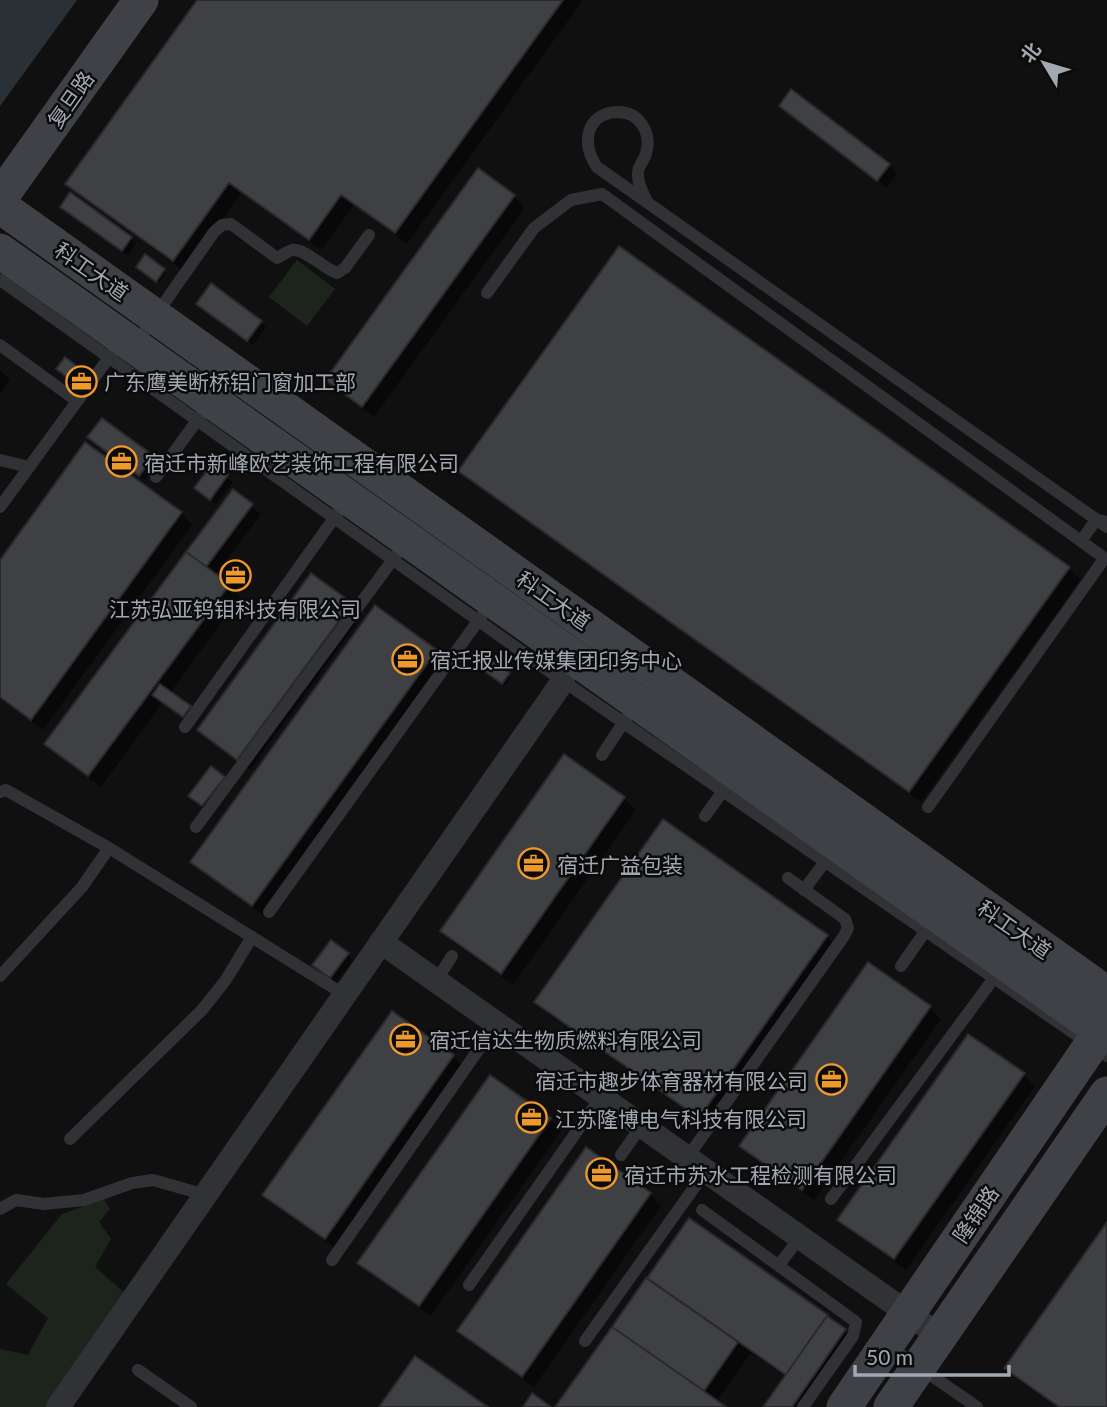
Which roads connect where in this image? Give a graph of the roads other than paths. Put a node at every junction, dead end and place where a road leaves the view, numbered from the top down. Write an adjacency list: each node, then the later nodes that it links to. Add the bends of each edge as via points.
1 (141, 0): 4 (street, 复旦路)
2 (597, 167): 3 (lane); 5 (lane); 5 (lane, via 586,144 596,121 615,112 636,117 648,136 647,152 638,168)
3 (602, 194): 6 (lane); 10 (lane, via 570,201 534,228)
4 (4, 196): 11 (street, 科工大道)
5 (648, 204): 6 (lane); 21 (lane)
6 (637, 219): 22 (lane)
7 (369, 235): 11 (lane, via 337,273 303,252 292,250 277,258 231,224 222,225)
8 (0, 251): 13 (street, 科工大道)
9 (0, 280): 13 (lane)
10 (487, 293)
11 (159, 307): 13 (lane); 48 (street, 科工大道)
12 (0, 345): 14 (lane)
13 (122, 352): 14 (lane); 15 (street, 科工大道)
14 (77, 401): 17 (lane)
15 (204, 411): 18 (lane); 20 (street, 科工大道)
16 (0, 460): 17 (lane)
17 (29, 467): 19 (lane)
18 (156, 477)
19 (0, 507)
20 (342, 508): 23 (street, 科工大道); 28 (lane)
21 (1103, 523): 22 (lane)
22 (1081, 541): 24 (lane)
23 (400, 550): 25 (street, 科工大道); 34 (lane)
24 (1106, 559): 32 (lane)
25 (485, 610): 26 (lane); 27 (street, 科工大道); 39 (lane)
26 (563, 681): 27 (lane); 42 (street)
27 (630, 712): 29 (lane); 30 (lane); 36 (street, 科工大道)
28 (185, 727)
29 (602, 755)
30 (723, 791): 33 (lane); 36 (lane)
31 (0, 792): 35 (lane, via 6,790)
32 (928, 807)
33 (705, 816)
34 (196, 827)
35 (109, 848): 41 (lane); 45 (lane, via 82,887)
36 (831, 853): 38 (lane); 40 (street, 科工大道)
37 (788, 878): 38 (lane)
38 (804, 890): 57 (lane, via 845,919 845,936)
39 (269, 912)
40 (932, 923): 44 (lane); 46 (lane); 51 (street, 科工大道)
41 (252, 937): 49 (lane); 55 (lane, via 202,1010)
42 (382, 942): 47 (street); 49 (street)
43 (452, 956): 47 (lane)
44 (901, 966)
45 (0, 976)
46 (994, 978): 51 (lane); 59 (lane)
47 (436, 981): 50 (street)
48 (1107, 994)
49 (345, 995): 58 (street)
50 (496, 1023): 53 (street); 63 (lane)
51 (1103, 1038): 66 (street, 隆锦路)
52 (1107, 1094): 67 (street, 隆锦路)
53 (601, 1097): 54 (street); 65 (lane)
54 (642, 1125): 56 (lane); 57 (street)
55 (70, 1139)
56 (621, 1155)
57 (696, 1164): 62 (street); 68 (lane)
58 (205, 1195): 60 (lane, via 153,1180 84,1199 44,1204 16,1200); 72 (street)
59 (831, 1199)
60 (0, 1209)
61 (702, 1210): 64 (lane)
62 (800, 1237): 64 (lane); 66 (street)
63 (332, 1260)
64 (779, 1265): 74 (lane, via 856,1322 853,1336)
65 (469, 1285)
66 (908, 1314): 67 (street); 69 (street, 隆锦路)
67 (940, 1336): 70 (street, 隆锦路)
68 (585, 1341)
69 (887, 1345): 70 (lane); 75 (street, 隆锦路)
70 (918, 1367): 76 (street, 隆锦路); 77 (lane)
71 (138, 1370): 73 (lane)
72 (58, 1407)
73 (191, 1407)
74 (803, 1407)
75 (844, 1407)
76 (891, 1407)
77 (977, 1407)

